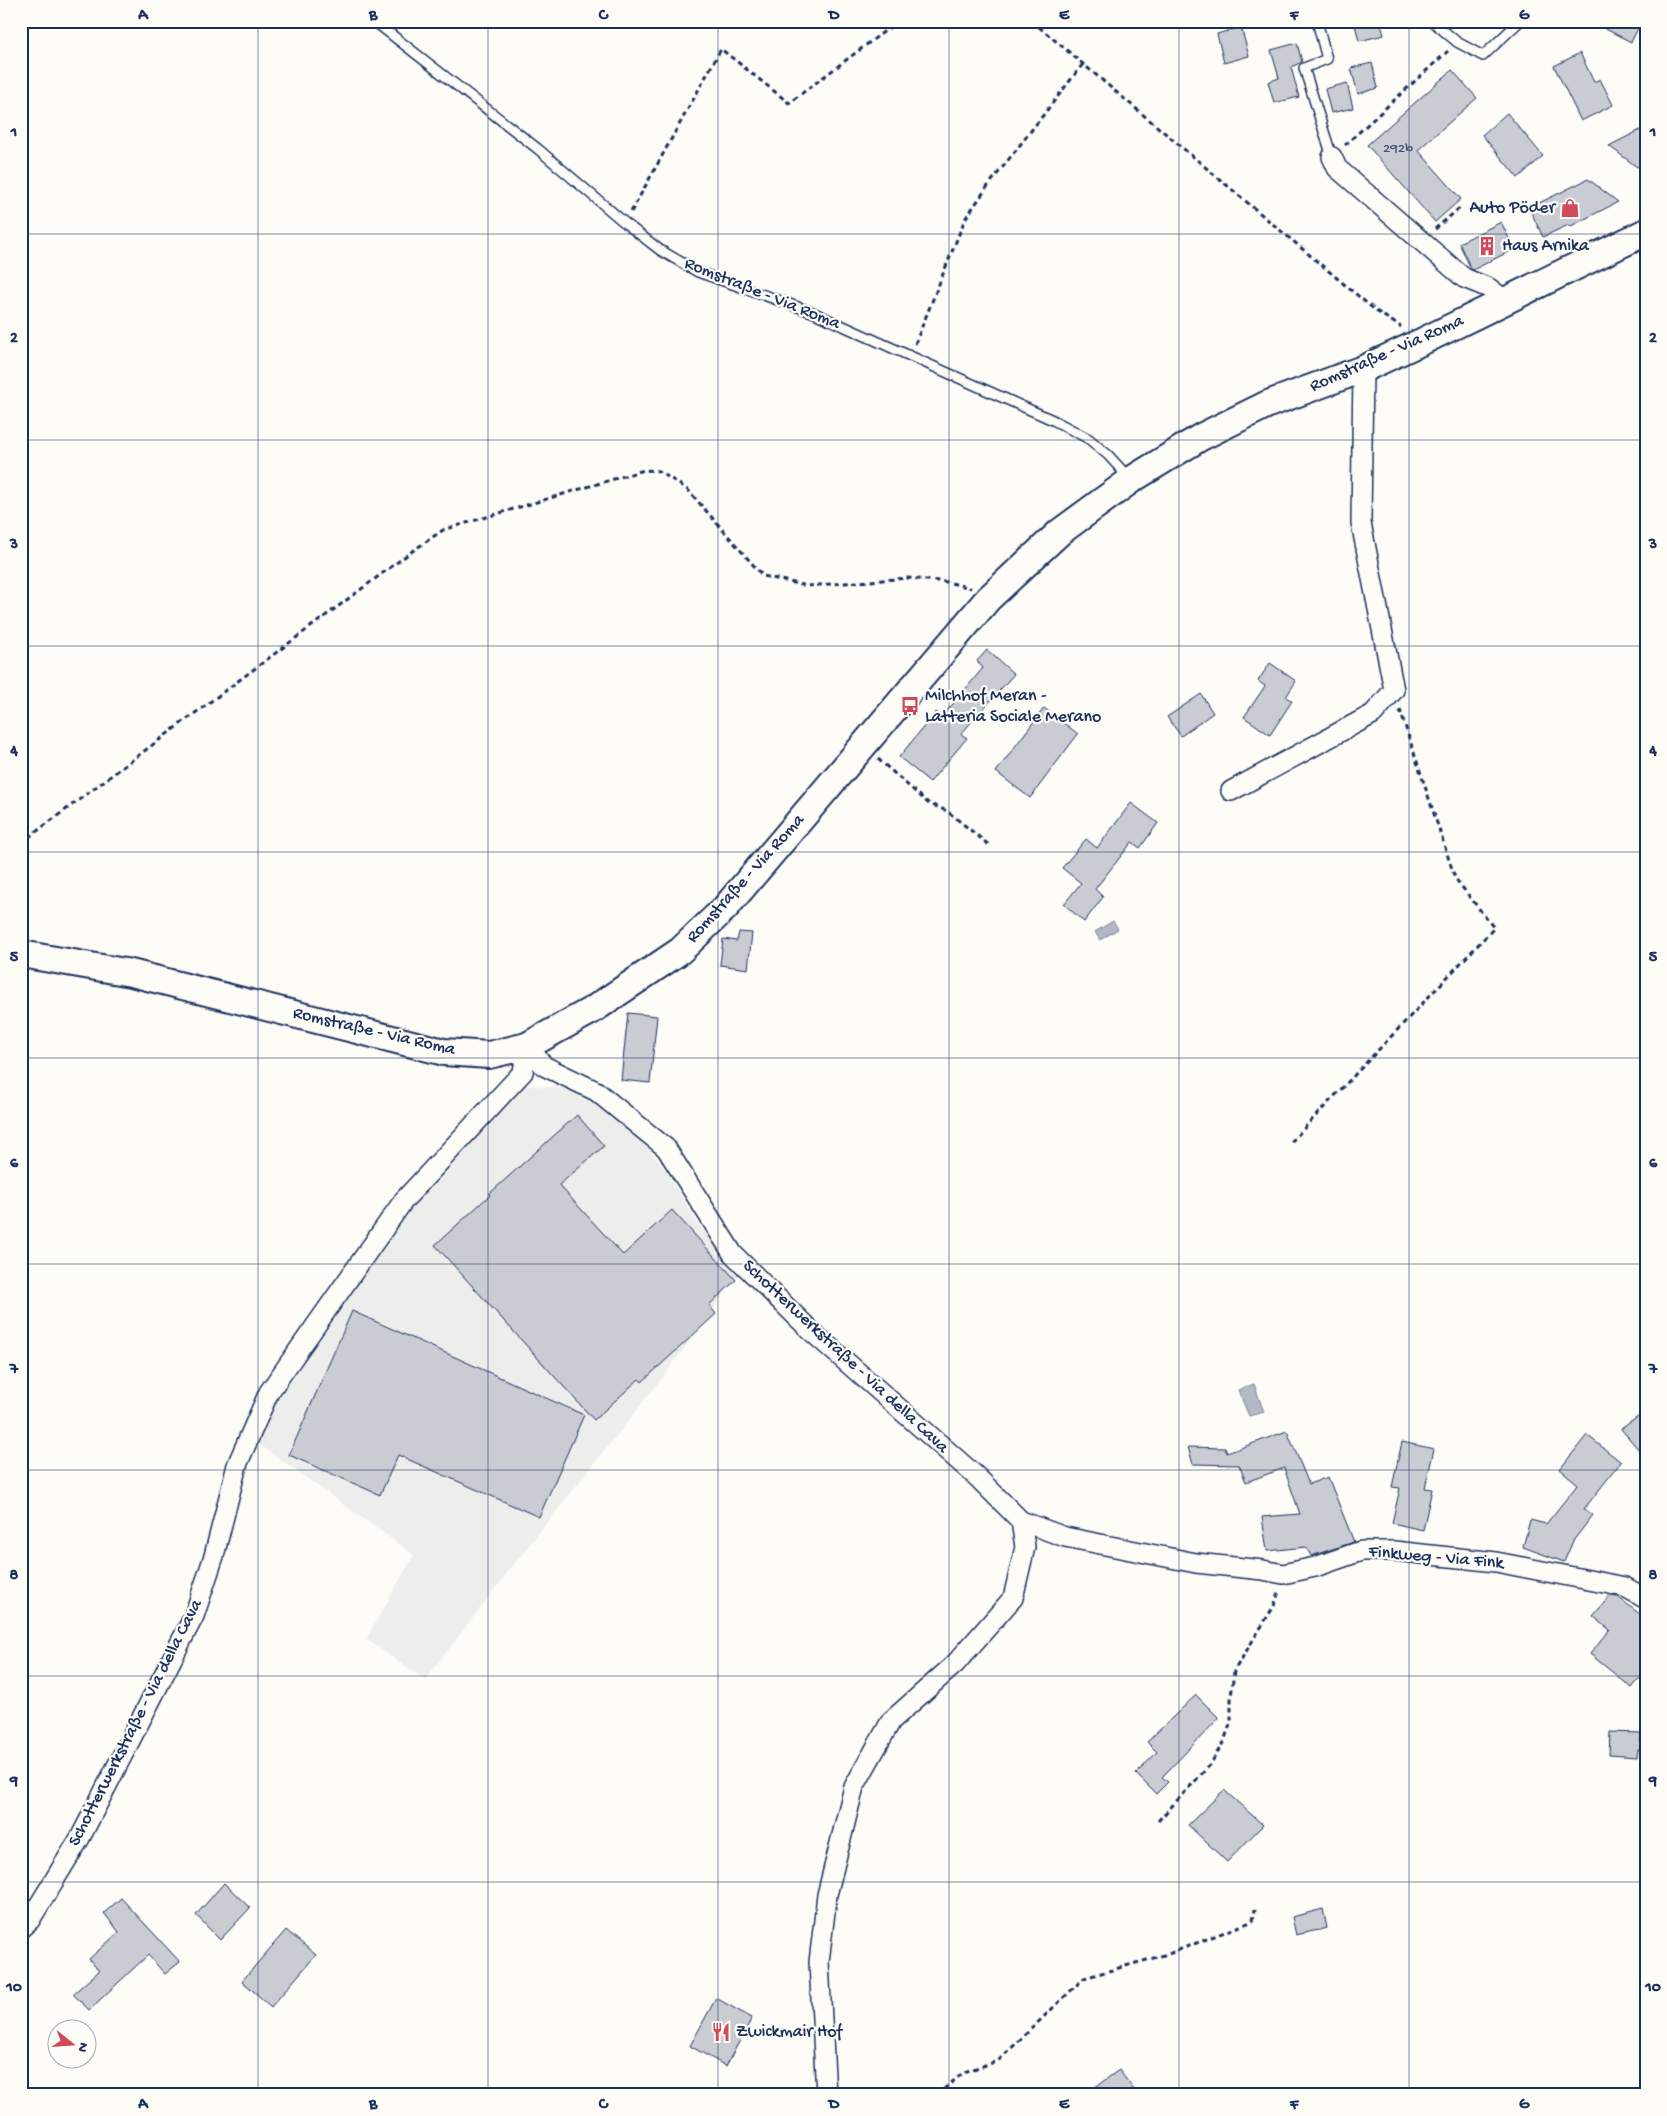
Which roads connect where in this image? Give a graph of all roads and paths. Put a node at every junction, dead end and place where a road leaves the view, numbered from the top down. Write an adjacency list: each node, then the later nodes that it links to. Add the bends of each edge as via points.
1 (374, 21): 11 (lane, Romstraße - Via Roma, via 538,149)
2 (898, 21): 11 (path, via 789,102 721,49)
3 (1032, 21): 8 (path)
4 (1317, 21): 9 (lane, via 1327,59 1304,68)
5 (1432, 21): 7 (lane)
6 (1520, 21): 7 (lane, via 1483,56)
7 (1457, 42): 9 (path)
8 (1083, 64): 15 (path, via 1376,311); 16 (path, via 965,219)
9 (1332, 157): 13 (street, via 1337,168)
10 (1462, 206): 13 (path)
11 (625, 223): 16 (lane, Romstraße - Via Roma, via 660,250 698,272 812,312)
12 (1646, 232): 14 (street, Romstraße - Via Roma)
13 (1421, 241): 14 (street, via 1464,278)
14 (1498, 294): 15 (street, Romstraße - Via Roma)
15 (1421, 342): 17 (street, Romstraße - Via Roma)
16 (910, 356): 18 (lane, Romstraße - Via Roma, via 1089,439)
17 (1363, 369): 18 (street, Romstraße - Via Roma, via 1268,404 1201,437); 20 (street, via 1361,523)
18 (1131, 480): 21 (street, Romstraße - Via Roma, via 1060,532 988,598)
19 (969, 594): 23 (path, via 974,589 908,578 807,586 763,576 688,490 659,471 644,470 443,530)
20 (1394, 690): 22 (street, via 1373,714); 27 (path, via 1455,878 1494,928)
21 (862, 745): 24 (path, via 928,804 946,811); 26 (street, Romstraße - Via Roma, via 724,908 680,951 594,1009)
22 (1231, 791)
23 (21, 843)
24 (989, 845)
25 (21, 954): 26 (street, Romstraße - Via Roma, via 131,973 444,1052 489,1055)
26 (527, 1046): 28 (street, Schotterwerkstraße - Via della Cava, via 544,1066 596,1092 666,1148 733,1254 810,1330 977,1477); 33 (street, Schotterwerkstraße - Via della Cava, via 523,1072 404,1200 269,1392 237,1466 214,1556 194,1616 80,1838 30,1920)
27 (1291, 1142)
28 (1021, 1521): 29 (street, Finkweg - Via Fink, via 1065,1537 1196,1563); 34 (street, via 1025,1547 1012,1598 955,1664 890,1721 854,1787 827,1894 819,1962)
29 (1283, 1574): 30 (street, Finkweg - Via Fink, via 1361,1551 1394,1551 1496,1562 1626,1587); 31 (path, via 1274,1606 1234,1671 1231,1722 1224,1741 1210,1765)
30 (1646, 1599)
31 (1158, 1821)
32 (1255, 1909): 35 (path, via 1252,1921 1171,1953 1084,1978 998,2061 964,2072)
33 (21, 1928)
34 (826, 2095)
35 (937, 2095)

